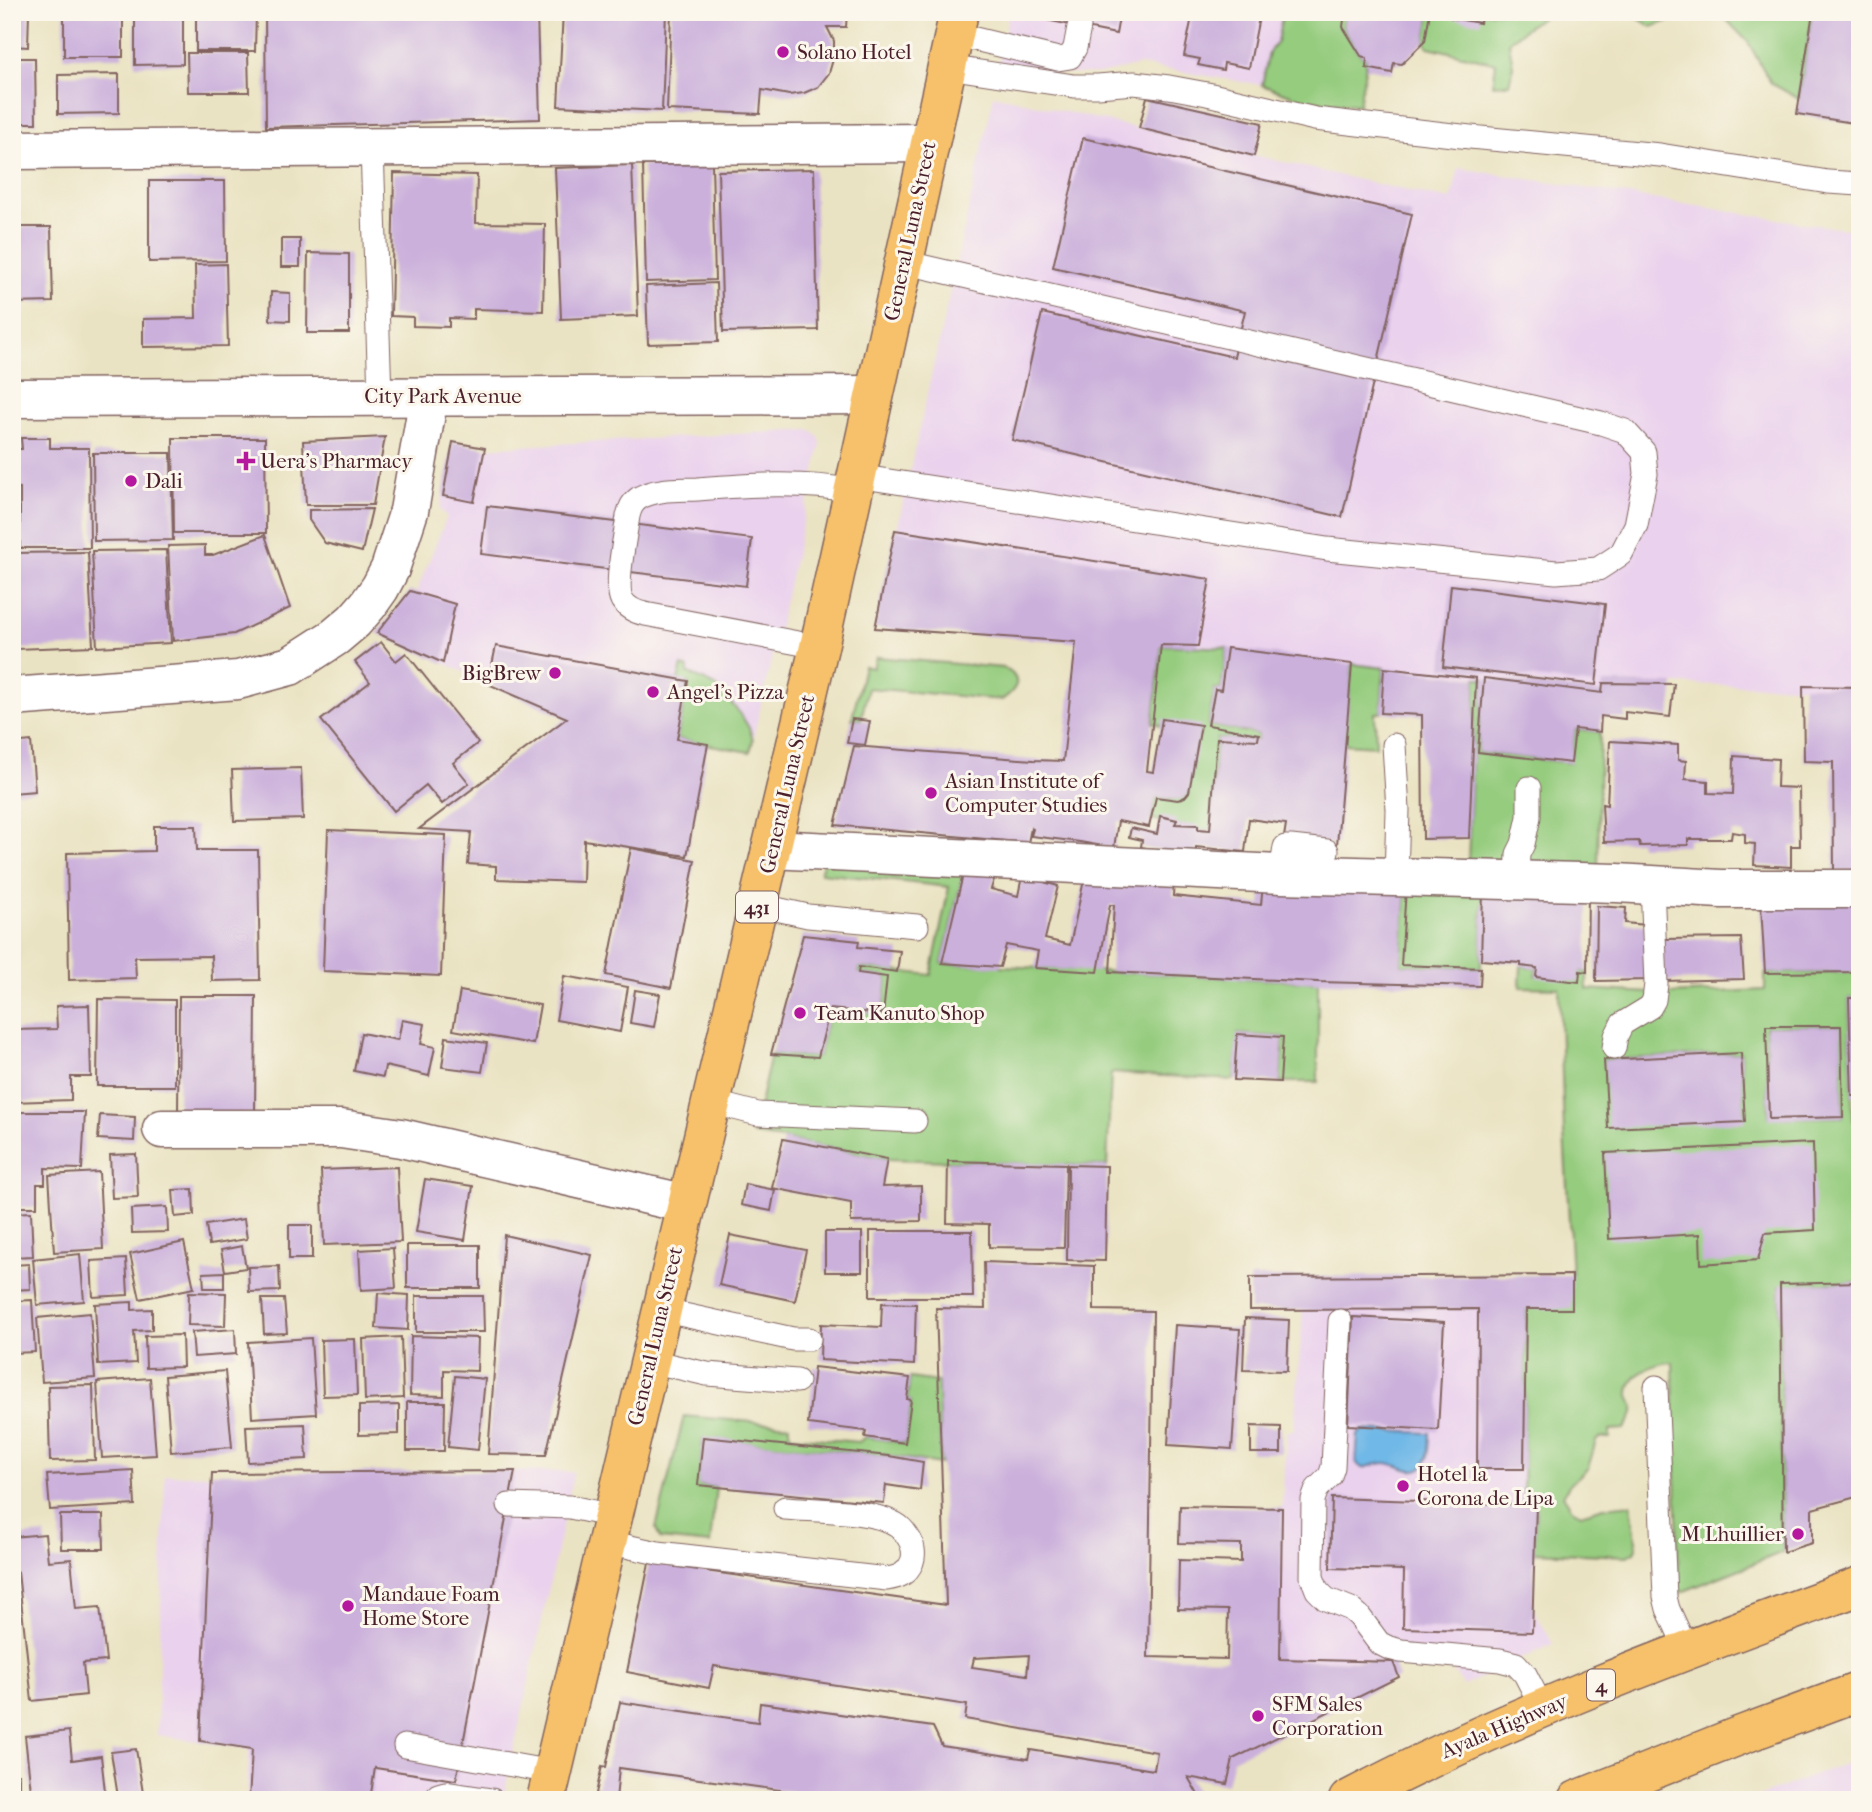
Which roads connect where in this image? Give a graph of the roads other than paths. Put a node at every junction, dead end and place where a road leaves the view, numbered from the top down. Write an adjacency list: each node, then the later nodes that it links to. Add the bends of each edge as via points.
1 (1079, 27): 2 (lane, via 1070,57 1058,59)
2 (954, 38): 3 (main road, General Luna Street / 431); 6 (lane, via 1074,86 1134,83 1315,119 1660,155)
3 (929, 143): 4 (street); 7 (main road, General Luna Street / 431)
4 (372, 147): 5 (street); 11 (lane)
5 (12, 150)
6 (1860, 184)
7 (903, 262): 8 (main road, General Luna Street / 431); 12 (lane, via 1625,431 1644,452 1646,474 1636,525 1621,554 1598,569 1556,572 1327,549)
8 (874, 395): 9 (street, City Park Avenue); 12 (main road, General Luna Street / 431)
9 (429, 396): 11 (street, City Park Avenue); 14 (street, via 409,511 390,569 368,605 335,637 289,666 238,680)
10 (12, 397): 11 (street, City Park Avenue)
11 (380, 397)
12 (855, 483): 13 (main road, General Luna Street / 431); 13 (lane, via 662,491 640,498 628,516 618,587 629,608)
13 (819, 647): 17 (main road, General Luna Street / 431)
14 (12, 697)
15 (1394, 745): 20 (lane)
16 (1529, 788): 21 (lane, via 1529,817 1518,854)
17 (771, 849): 19 (street); 24 (main road, General Luna Street / 431)
18 (1327, 851): 19 (lane, via 1285,847)
19 (1280, 874): 20 (street)
20 (1396, 877): 21 (street)
21 (1517, 880): 22 (street)
22 (1652, 884): 23 (street); 26 (lane, via 1654,1000 1622,1024)
23 (1860, 889)
24 (758, 905): 25 (lane, via 808,916); 27 (main road, General Luna Street / 431)
25 (917, 926)
26 (1614, 1048)
27 (711, 1102): 28 (lane, via 758,1114); 30 (main road, General Luna Street / 431)
28 (915, 1121)
29 (162, 1129): 30 (street, via 341,1129 401,1138)
30 (687, 1204): 31 (main road, General Luna Street / 431)
31 (661, 1310): 33 (lane); 34 (main road, General Luna Street / 431)
32 (1340, 1321): 43 (lane, via 1333,1467 1313,1500 1312,1577 1317,1590 1359,1616 1389,1648 1516,1664)
33 (809, 1339)
34 (650, 1361): 35 (lane, via 707,1374); 39 (main road, General Luna Street / 431)
35 (797, 1381)
36 (1656, 1387): 41 (lane, via 1663,1586)
37 (509, 1505): 39 (lane, via 570,1507)
38 (785, 1508): 39 (lane, via 885,1519 901,1528 912,1542 914,1558 900,1577 887,1579 658,1553)
39 (610, 1529): 45 (main road, General Luna Street / 431)
40 (1860, 1586): 41 (main road, Ayala Highway / 4)
41 (1687, 1650): 43 (main road, Ayala Highway / 4)
42 (1860, 1691): 49 (main road)
43 (1544, 1709): 48 (main road, Ayala Highway / 4, via 1416,1764)
44 (405, 1746): 45 (lane)
45 (549, 1786)
46 (434, 1800): 47 (lane, via 445,1793)
47 (492, 1800)
48 (1348, 1800)
49 (1577, 1800)

